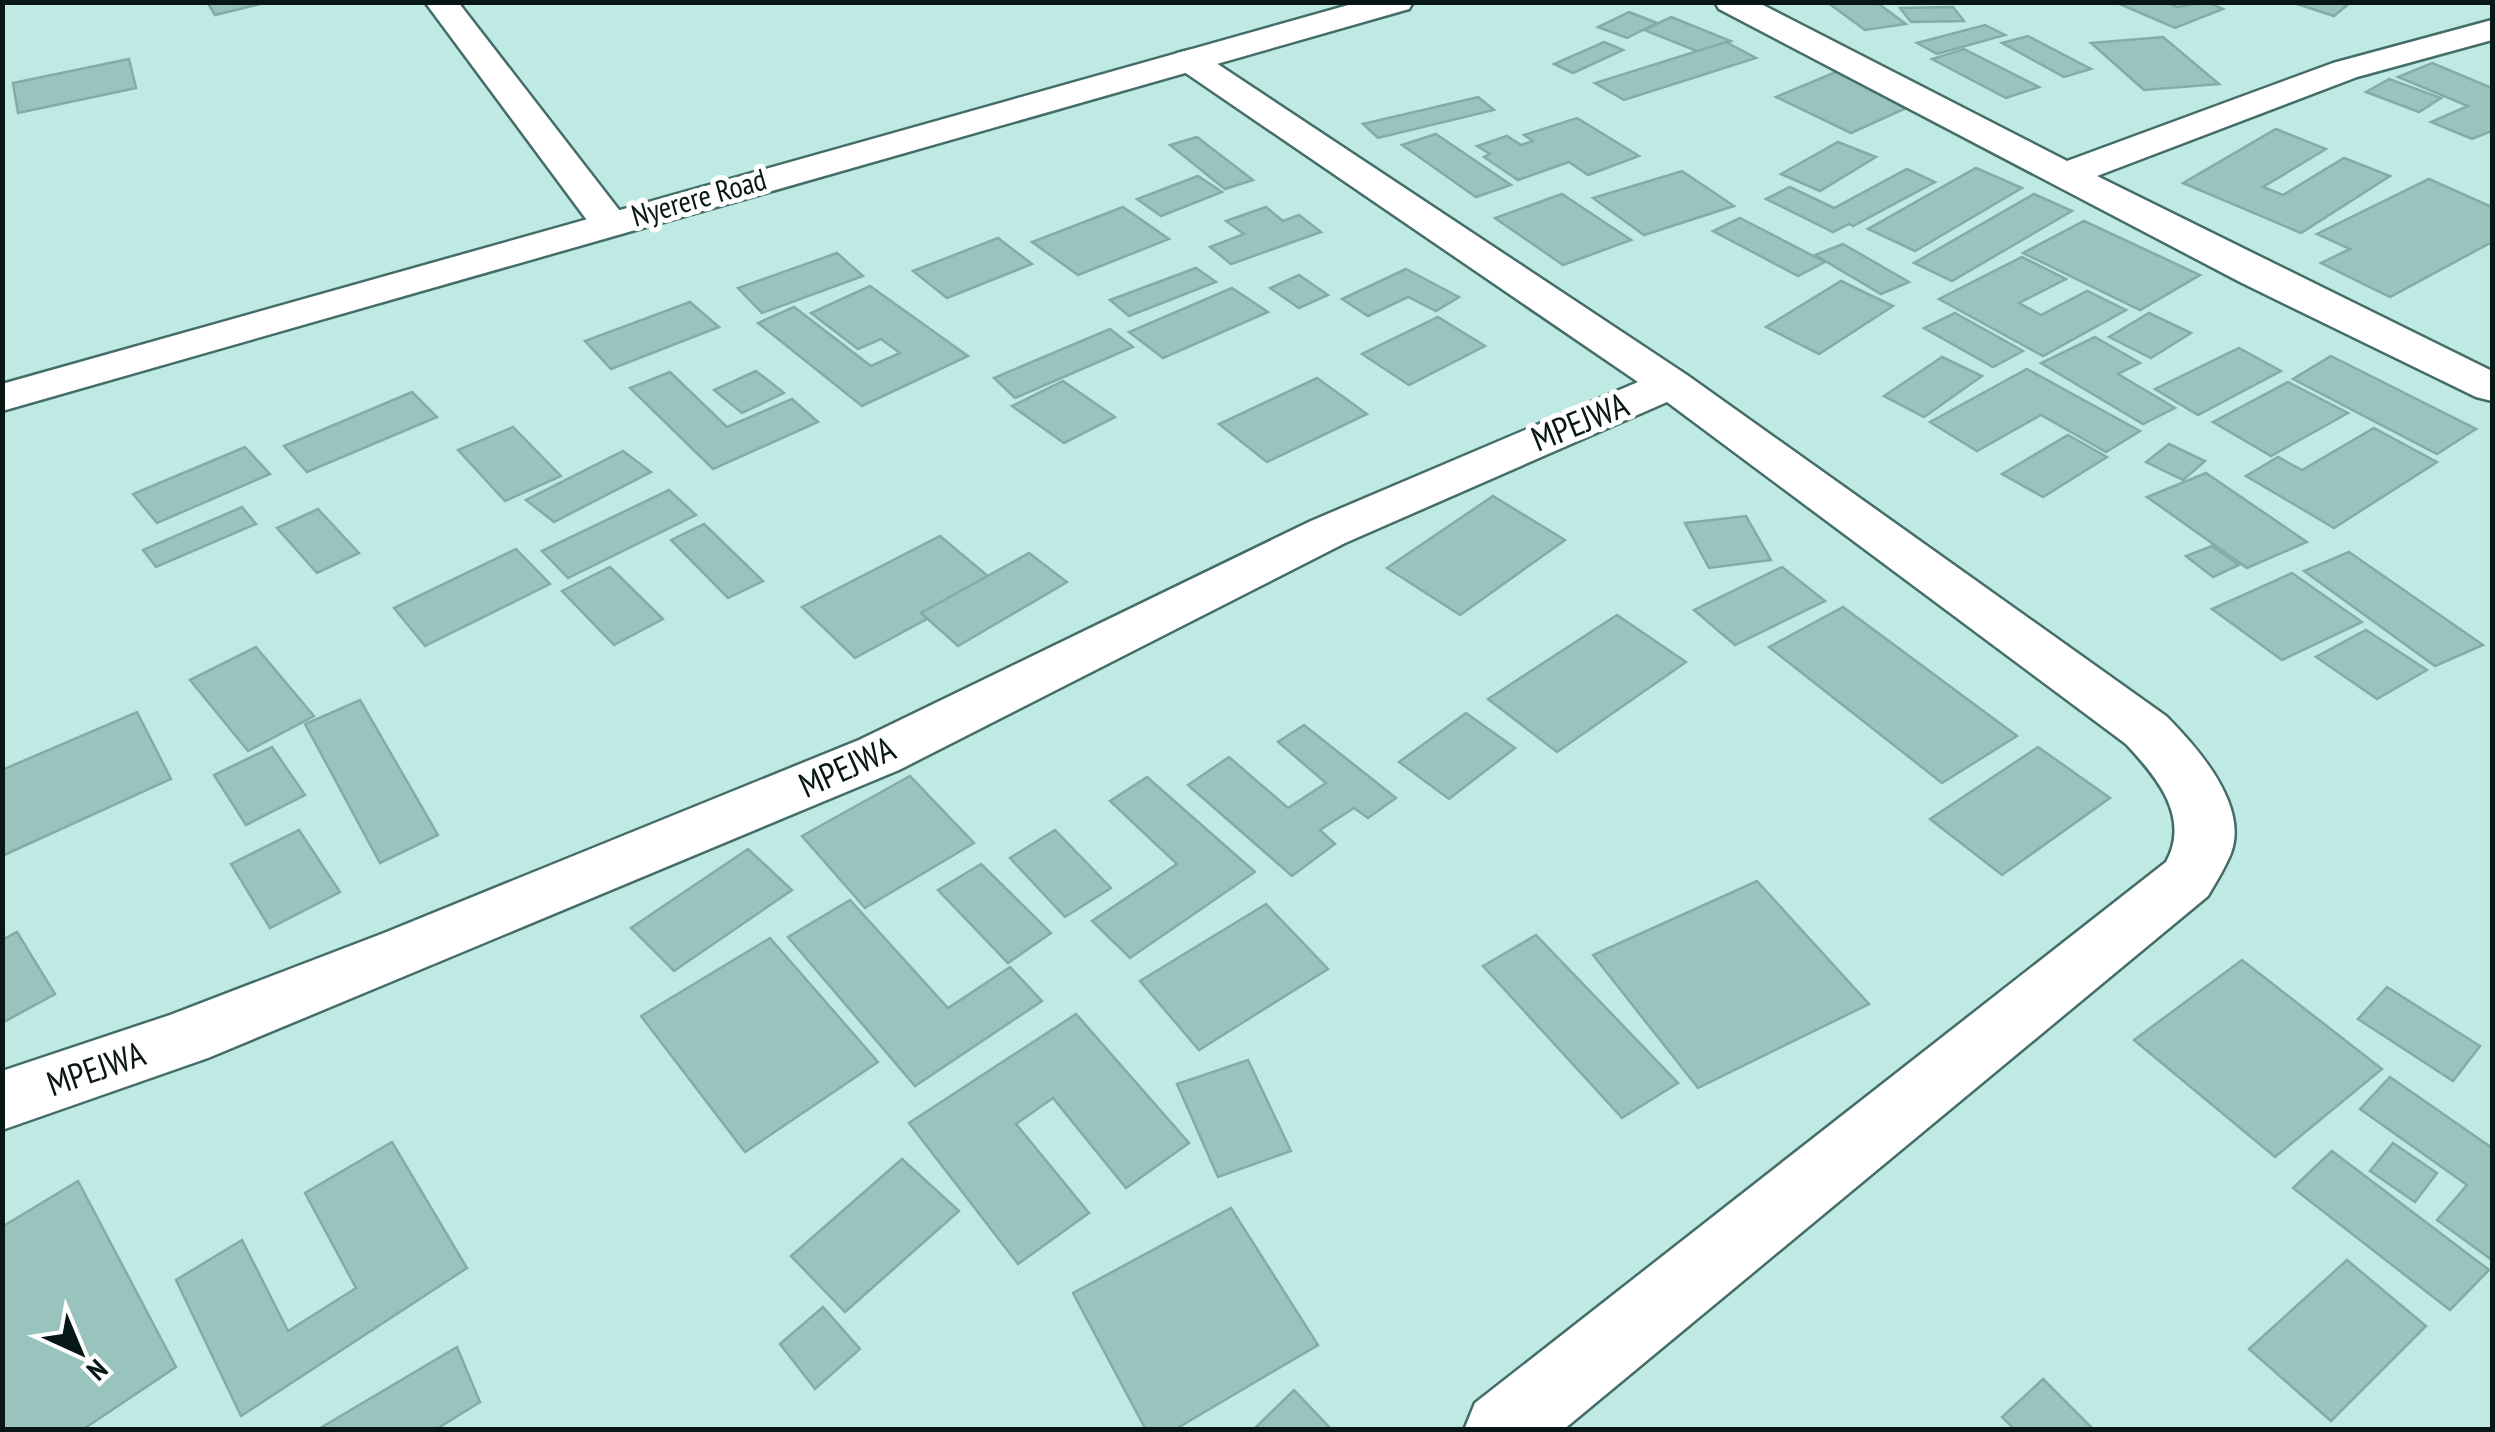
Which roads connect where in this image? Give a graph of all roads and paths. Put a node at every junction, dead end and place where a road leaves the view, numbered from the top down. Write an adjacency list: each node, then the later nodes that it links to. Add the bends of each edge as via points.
1 (441, 2): 7 (main road)
2 (1397, 2): 5 (main road, Nyerere Road)
3 (1730, 2): 6 (main road)
4 (2483, 41): 6 (main road, via 2394,53)
5 (1189, 60): 7 (main road, Nyerere Road); 8 (main road)
6 (2065, 175): 9 (main road)
7 (609, 224): 10 (main road, Nyerere Road)
8 (1671, 384): 11 (main road, MPEJWA, via 1328,532 879,755 406,951); 12 (main road, via 2146,730 2176,762 2202,809 2203,850 2188,878)
9 (2492, 388)
10 (2, 398)
11 (2, 1102)
12 (1502, 1430)

